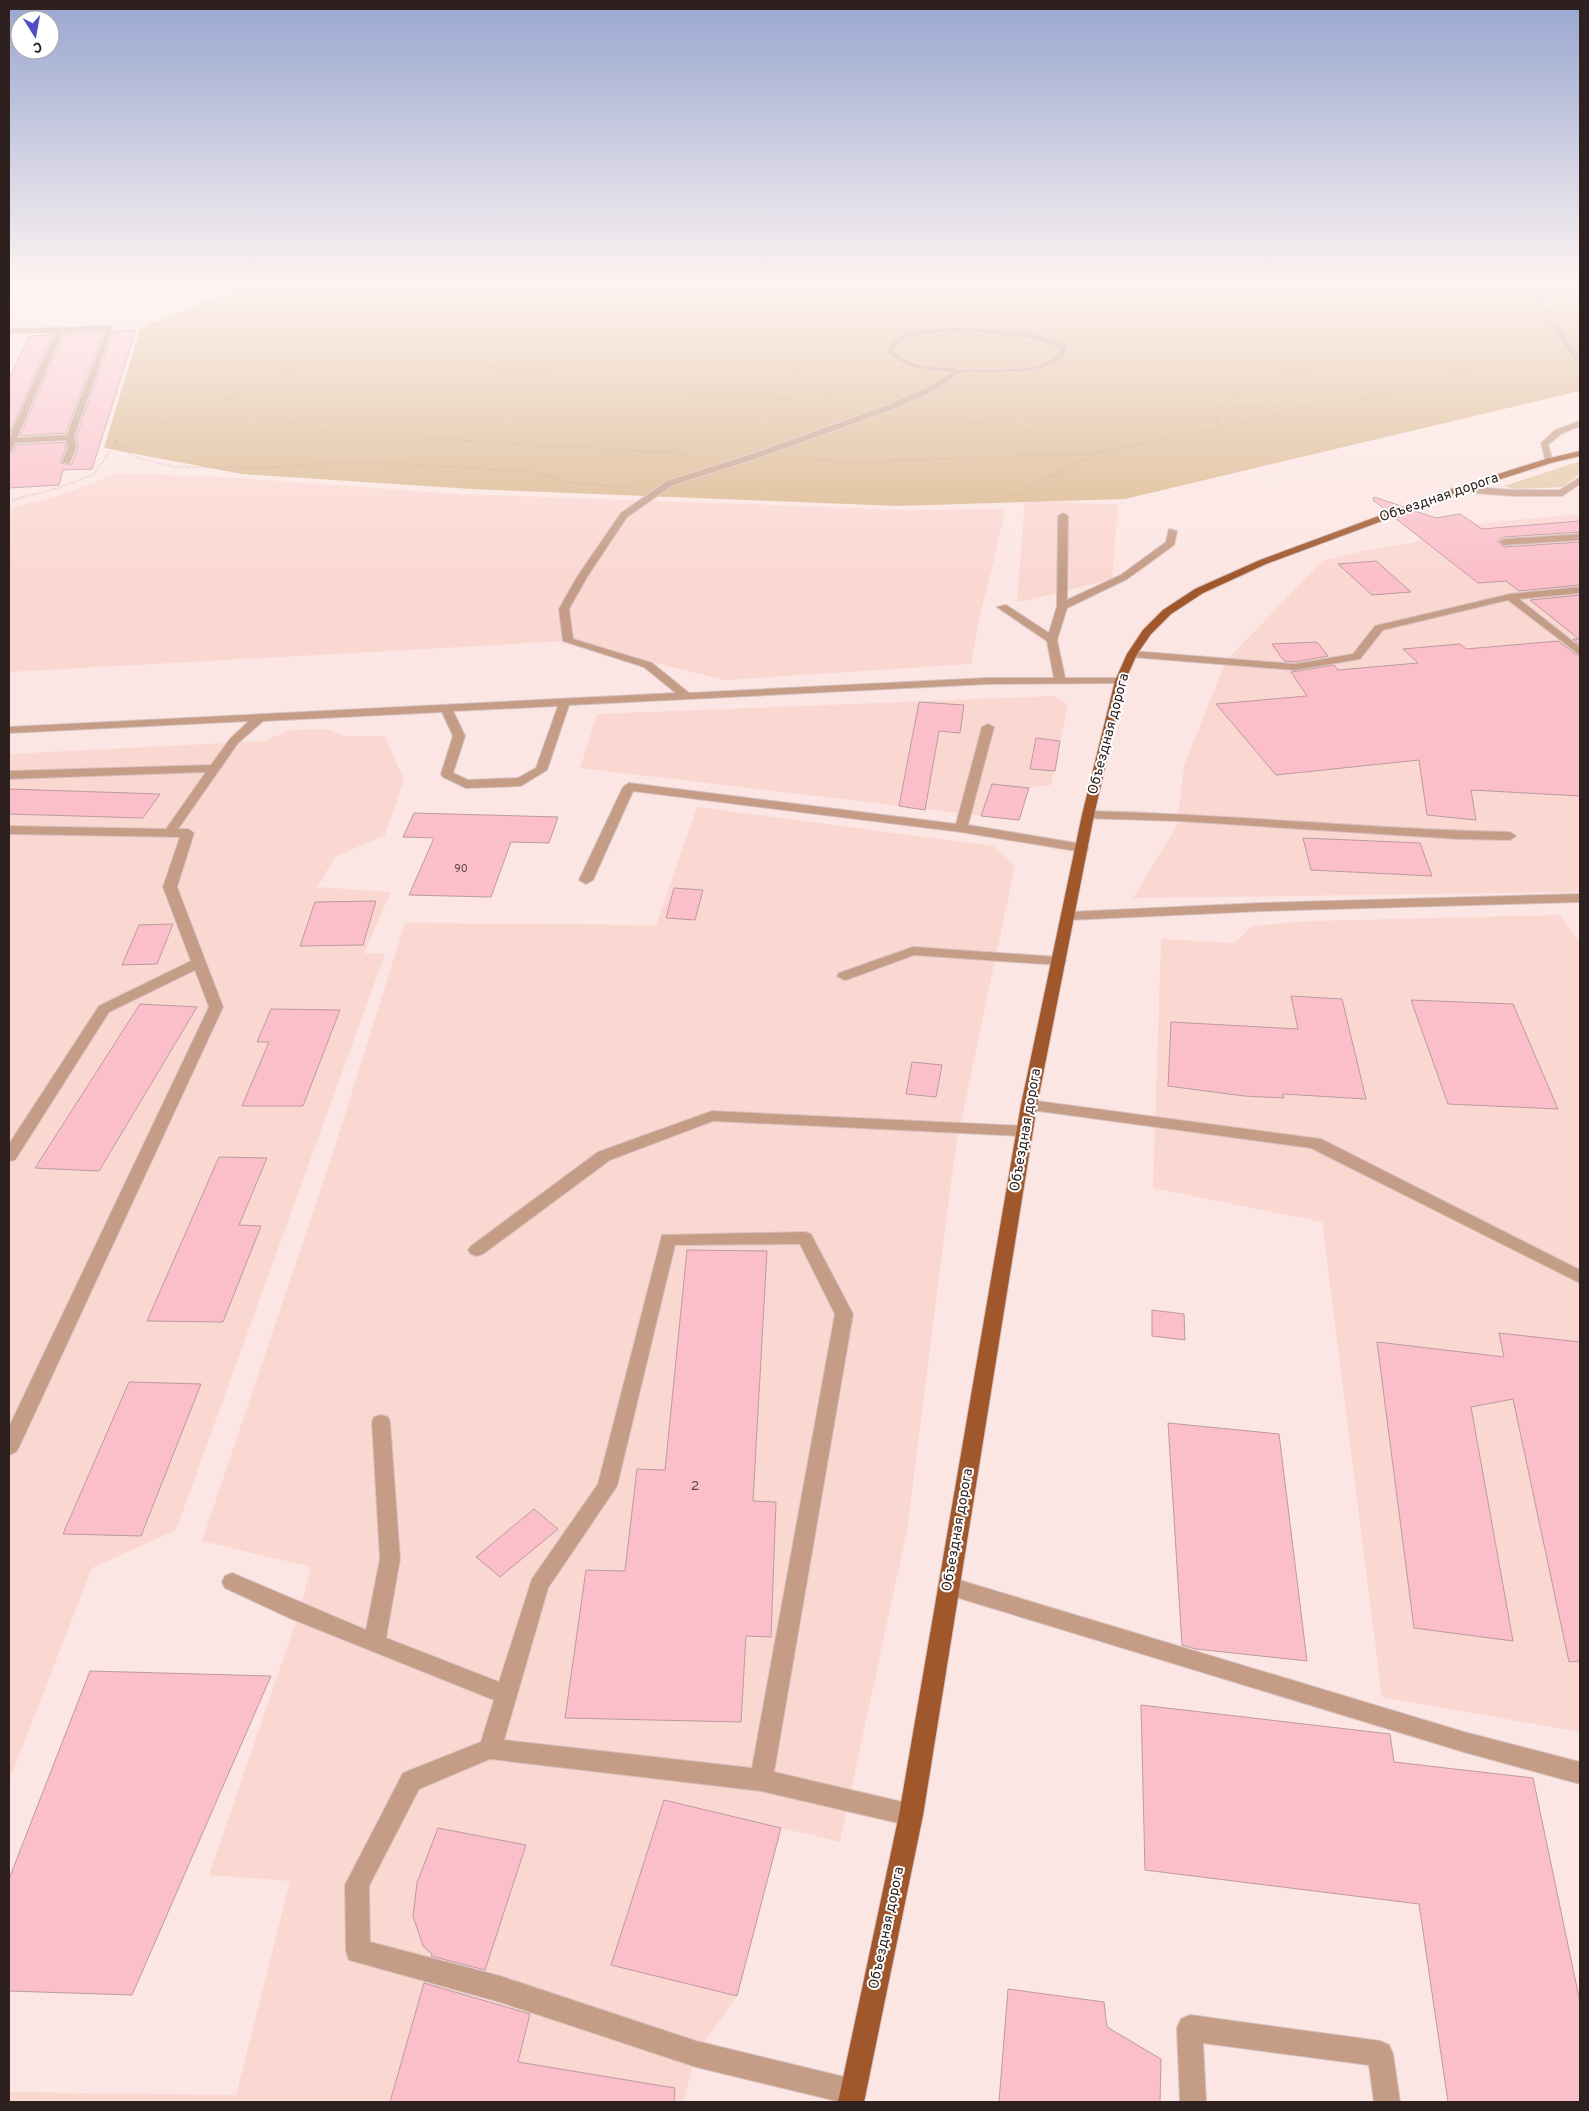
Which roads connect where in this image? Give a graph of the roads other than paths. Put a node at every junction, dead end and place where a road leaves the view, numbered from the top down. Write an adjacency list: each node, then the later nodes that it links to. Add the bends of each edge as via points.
1 (37, 382): 6 (street)
2 (91, 382): 5 (street)
3 (942, 382): 25 (street, via 875,412 670,484 624,515 564,609 568,641 648,664)
4 (1580, 423): 8 (street, via 1558,432 1544,444)
5 (70, 438): 6 (street); 9 (street, via 72,448)
6 (10, 443)
7 (1580, 454): 8 (main road, Объездная дорога)
8 (1548, 461): 11 (main road, Объездная дорога)
9 (66, 462)
10 (1580, 480): 11 (street, via 1562,493)
11 (1460, 489): 22 (main road, Объездная дорога, via 1263,562 1199,591 1167,612 1147,632)
12 (1062, 516): 18 (street)
13 (1172, 531): 18 (street, via 1171,542 1124,576)
14 (1580, 537): 15 (street)
15 (1504, 542)
16 (1580, 590): 17 (street)
17 (1510, 597): 21 (street); 22 (street, via 1378,628 1356,657 1295,667)
18 (1062, 606): 20 (street)
19 (1002, 607): 20 (street)
20 (1052, 640): 23 (street)
21 (1580, 652)
22 (1132, 654): 24 (main road, Объездная дорога)
23 (1060, 680): 24 (street); 25 (street)
24 (1120, 681): 33 (main road, Объездная дорога)
25 (685, 695): 26 (street)
26 (565, 701): 27 (street); 27 (street, via 541,770 521,782 466,784 447,774 460,736)
27 (445, 707): 28 (street)
28 (262, 716): 30 (street); 31 (street, via 234,741)
29 (988, 727): 34 (street)
30 (9, 730)
31 (215, 768): 32 (street); 36 (street)
32 (9, 776)
33 (1088, 815): 37 (street, via 1178,816); 38 (main road, Объездная дорога)
34 (961, 828): 38 (street); 39 (street, via 629,787)
35 (9, 830): 36 (street)
36 (169, 833): 43 (street, via 188,833 170,887)
37 (1510, 836)
38 (1082, 848): 41 (main road, Объездная дорога)
39 (586, 880)
40 (1580, 898): 41 (street)
41 (1069, 916): 42 (main road, Объездная дорога)
42 (1060, 961): 44 (street, via 913,951); 45 (main road, Объездная дорога)
43 (199, 963): 47 (street, via 104,1009); 51 (street, via 216,1007)
44 (844, 976)
45 (1029, 1105): 46 (main road, Объездная дорога); 49 (street, via 1315,1143)
46 (1025, 1131): 48 (street, via 712,1116 604,1156); 53 (main road, Объездная дорога)
47 (9, 1156)
48 (477, 1250)
49 (1580, 1277)
50 (381, 1422): 54 (street, via 390,1559)
51 (9, 1447)
52 (232, 1582): 54 (street)
53 (948, 1586): 57 (street, via 1464,1742); 59 (main road, Объездная дорога)
54 (374, 1642): 55 (street)
55 (506, 1695): 56 (street); 58 (street, via 538,1585 608,1486 668,1239 805,1238 844,1314)
56 (490, 1749): 58 (street); 60 (street, via 411,1781 357,1885 358,1951 500,1989 696,2054)
57 (1580, 1773)
58 (761, 1780): 59 (street)
59 (911, 1815): 60 (main road, Объездная дорога)
60 (852, 2097)
61 (1193, 2102): 62 (street, via 1190,2028 1380,2054)
62 (1387, 2102)

